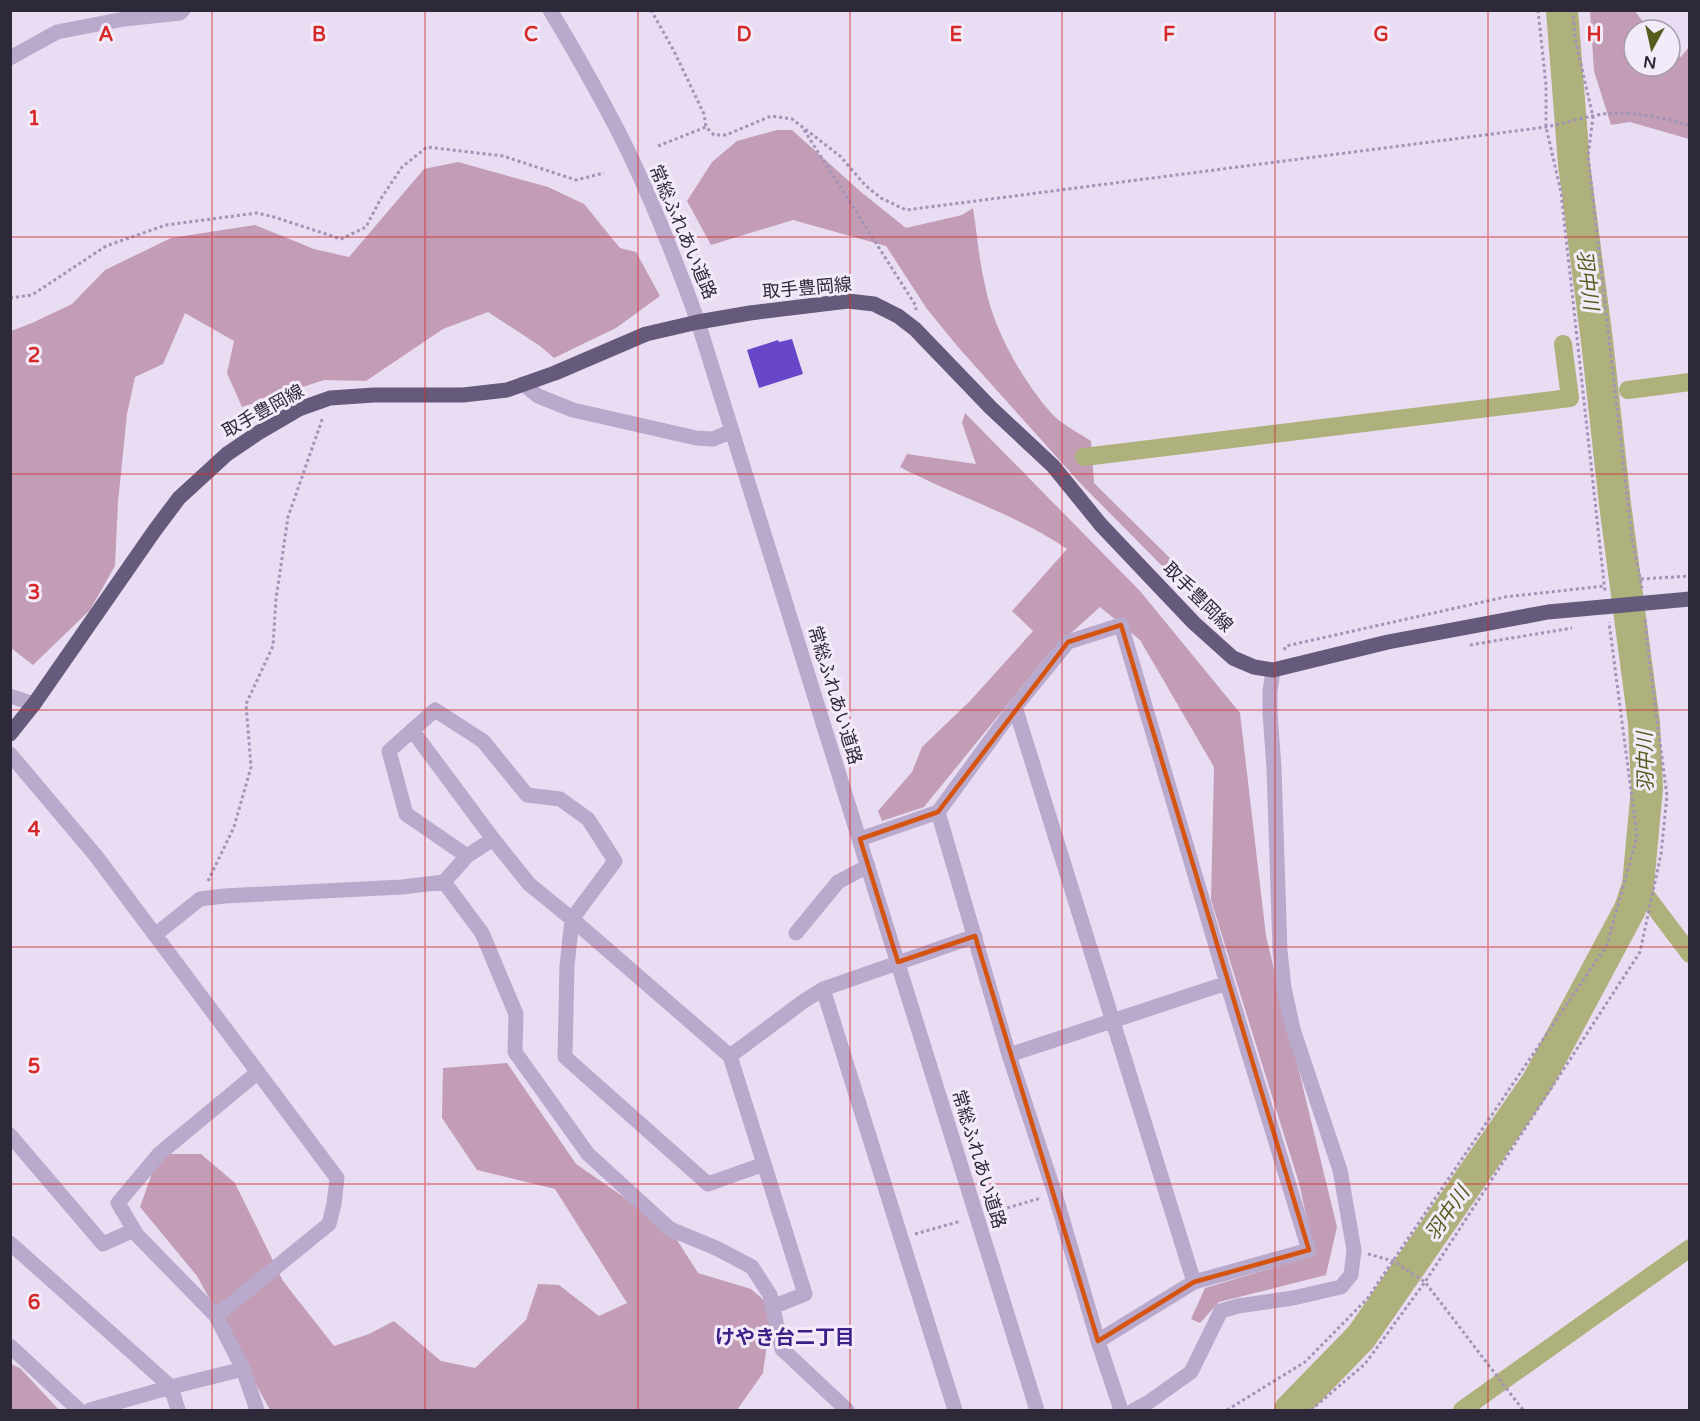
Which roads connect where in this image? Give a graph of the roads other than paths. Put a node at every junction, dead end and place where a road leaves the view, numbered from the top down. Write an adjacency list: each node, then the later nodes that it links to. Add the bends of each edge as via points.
1 (183, 10): 3 (street, via 57,32)
2 (550, 10): 4 (street, 常総ふれあい道路, via 616,127 682,275)
3 (10, 58)
4 (698, 321): 5 (main road, 取手豊岡線, via 646,334); 6 (street, 常総ふれあい道路); 8 (main road, 取手豊岡線, via 848,301 874,304 898,316 1053,466 1101,525 1194,623 1233,658 1254,667)
5 (523, 384): 6 (street, via 538,396 573,410 696,438 713,439); 10 (main road, 取手豊岡線, via 507,390 463,395 330,398 299,409 258,433 227,454 179,498)
6 (732, 431): 17 (street, 常総ふれあい道路)
7 (1689, 599): 8 (main road, 取手豊岡線, via 1548,612 1388,642)
8 (1273, 669): 51 (street, via 1270,713 1284,988 1293,1029 1340,1170 1354,1250 1351,1275 1341,1287 1221,1311 1191,1372)
9 (10, 696): 10 (street)
10 (34, 704): 13 (main road, 取手豊岡線)
11 (1015, 707): 15 (street); 26 (street, via 1068,642 1121,625); 28 (street)
12 (412, 730): 16 (street); 18 (street, via 389,751 406,814); 21 (street, via 435,710 483,741 527,795 560,799 588,819 615,861)
13 (10, 734)
14 (10, 754): 23 (street, via 96,856)
15 (938, 813): 17 (street); 24 (street)
16 (493, 839): 18 (street); 21 (street, via 529,884)
17 (860, 839): 19 (street, 常総ふれあい道路)
18 (467, 856): 20 (street)
19 (868, 866): 22 (street, via 837,882); 25 (street, 常総ふれあい道路)
20 (444, 882): 23 (street, via 200,899); 37 (street, via 482,933 516,1014 515,1052 588,1154 670,1229 752,1267 770,1295)
21 (572, 919): 30 (street); 33 (street, via 565,1057 708,1184)
22 (796, 933)
23 (155, 935): 31 (street)
24 (975, 936): 25 (street); 29 (street)
25 (898, 962): 27 (street); 49 (street, 常総ふれあい道路)
26 (1227, 983): 28 (street); 36 (street, via 1309,1250)
27 (823, 989): 30 (street); 48 (street)
28 (1113, 1020): 29 (street); 36 (street)
29 (1010, 1055): 39 (street)
30 (730, 1056): 33 (street)
31 (258, 1072): 34 (street, via 159,1154 118,1203); 38 (street, via 337,1178 334,1204 329,1224)
32 (10, 1135): 34 (street, via 103,1244)
33 (764, 1164): 37 (street, via 805,1294)
34 (134, 1230): 38 (street)
35 (10, 1243): 42 (street)
36 (1194, 1282): 39 (street)
37 (772, 1307): 47 (street, via 782,1349)
38 (216, 1316): 41 (street)
39 (1098, 1341): 50 (street)
40 (10, 1346): 43 (street)
41 (243, 1369): 42 (street); 46 (street)
42 (171, 1387): 44 (street); 45 (street)
43 (79, 1410)
44 (90, 1410)
45 (178, 1410)
46 (256, 1410)
47 (847, 1410)
48 (955, 1410)
49 (1037, 1410)
50 (1121, 1410)
51 (1134, 1410)

